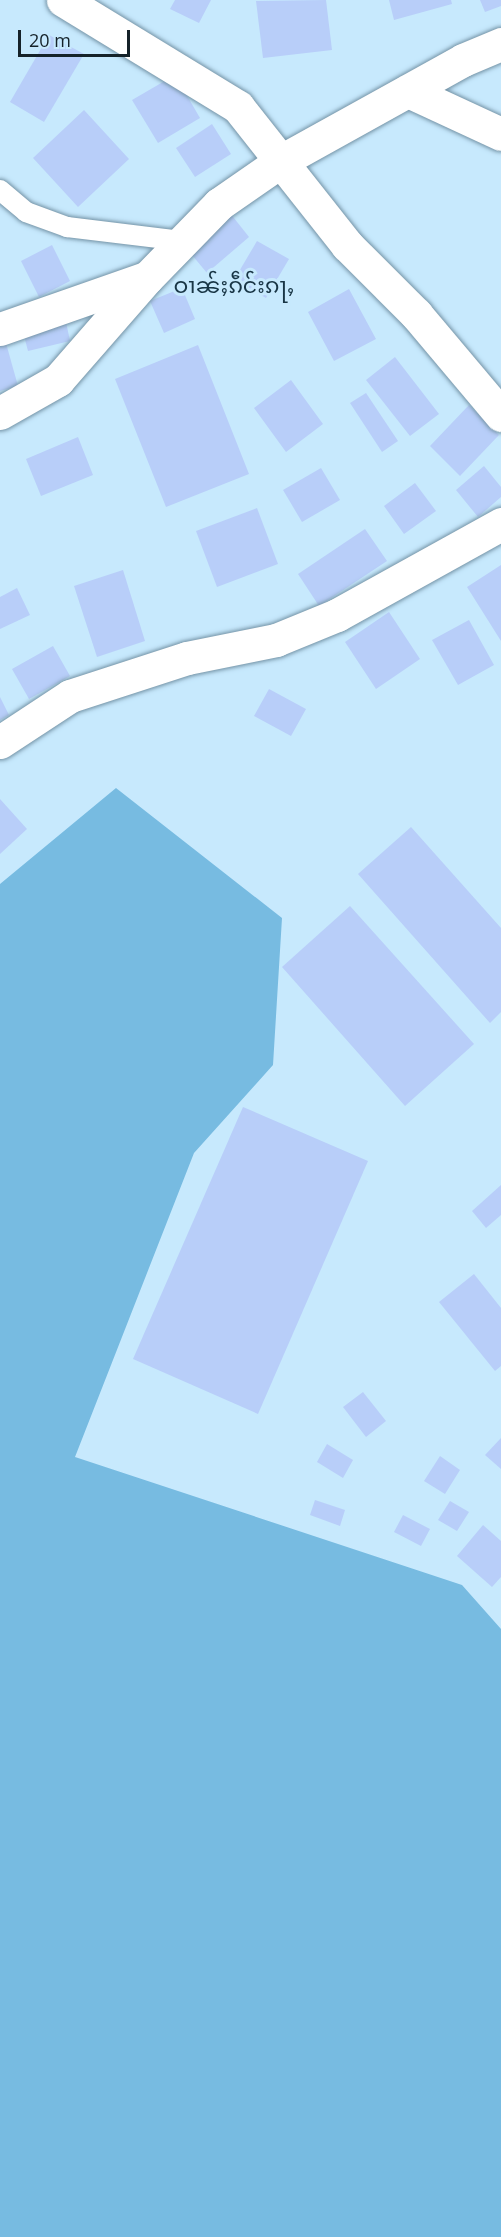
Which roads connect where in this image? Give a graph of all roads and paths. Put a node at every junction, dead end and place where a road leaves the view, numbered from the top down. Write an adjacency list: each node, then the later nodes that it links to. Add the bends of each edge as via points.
1 (63, 0): 5 (street, via 238,107)
2 (501, 44): 3 (street)
3 (408, 91): 4 (street); 5 (street)
4 (501, 134)
5 (280, 161): 7 (street, via 219,204); 11 (street, via 346,245 416,314)
6 (0, 190): 7 (lane, via 26,212 68,227)
7 (183, 241): 8 (street)
8 (147, 278): 9 (street); 10 (street, via 58,381)
9 (0, 328)
10 (0, 413)
11 (501, 415)
12 (501, 524): 13 (street, via 337,615 276,640 187,658 70,696)
13 (0, 742)

